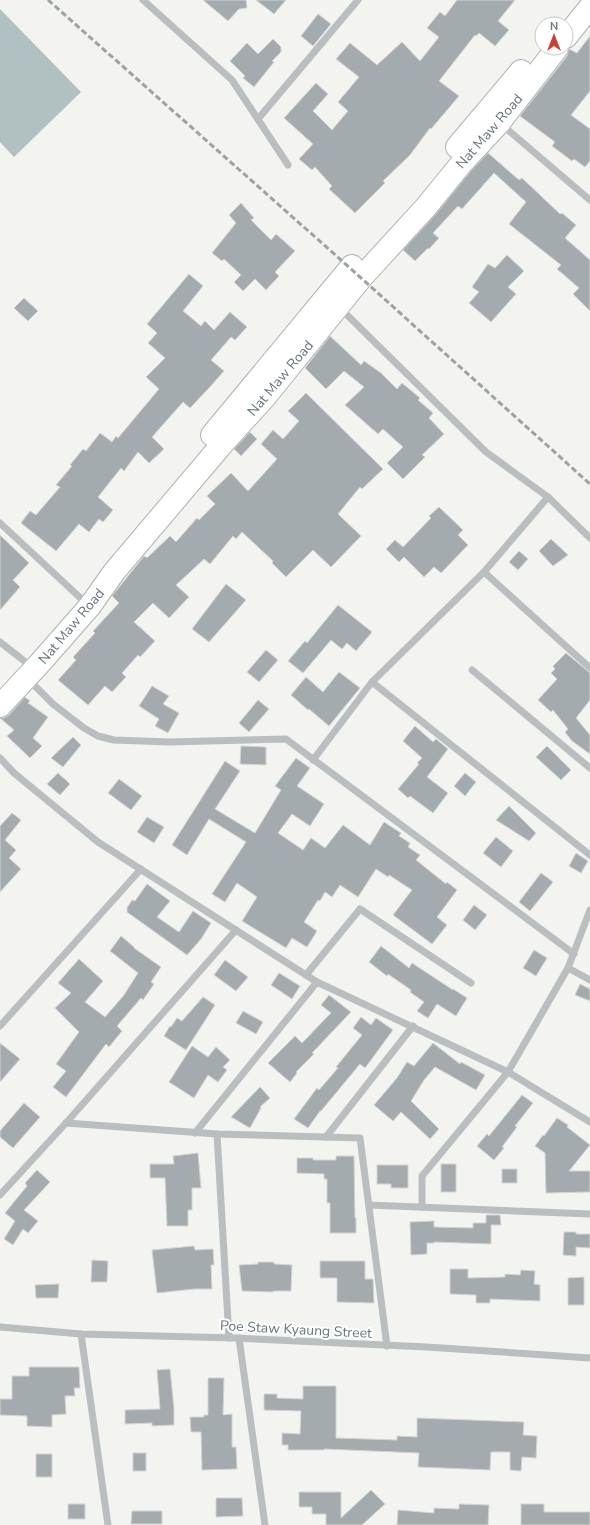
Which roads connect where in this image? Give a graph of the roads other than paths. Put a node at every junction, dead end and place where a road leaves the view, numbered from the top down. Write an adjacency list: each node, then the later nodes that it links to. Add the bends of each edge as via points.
1 (143, 0): 10 (street, via 232,80)
2 (358, 0): 10 (street)
3 (579, 0): 5 (main road)
4 (590, 7): 6 (main road)
5 (566, 16)
6 (574, 27)
7 (534, 56): 9 (main road, Nat Maw Road)
8 (550, 56): 9 (main road, Nat Maw Road)
9 (492, 118): 12 (street); 13 (main road, Nat Maw Road, via 461,164 426,207); 18 (main road, Nat Maw Road, via 345,274)
10 (258, 119): 11 (street)
11 (288, 165)
12 (590, 200)
13 (338, 307): 14 (street, via 486,452); 18 (main road, Nat Maw Road, via 265,397 114,572)
14 (548, 497): 16 (street); 17 (street)
15 (0, 523): 18 (street)
16 (590, 538)
17 (484, 572): 20 (street); 23 (street)
18 (84, 601): 21 (main road, Nat Maw Road)
19 (0, 642): 21 (street)
20 (590, 668)
21 (25, 669): 24 (main road, Nat Maw Road); 25 (main road, Nat Maw Road); 27 (street, via 53,704 98,736 114,740 169,742 286,739)
22 (472, 670): 28 (street)
23 (372, 682): 27 (street); 29 (street)
24 (0, 684)
25 (0, 706)
26 (0, 758): 30 (street, via 14,773 98,842)
27 (313, 760): 33 (street)
28 (590, 768)
29 (590, 855)
30 (141, 869): 32 (street); 39 (street)
31 (590, 910): 33 (street)
32 (236, 930): 35 (street); 43 (street)
33 (574, 954): 34 (street)
34 (568, 968): 36 (street); 41 (street)
35 (306, 975): 37 (street); 38 (street, via 360,910)
36 (590, 980)
37 (317, 982): 40 (street); 44 (street)
38 (471, 983)
39 (0, 1026)
40 (413, 1026): 41 (street); 46 (street)
41 (508, 1072): 42 (street); 49 (street, via 422,1176)
42 (590, 1122)
43 (66, 1123): 44 (street); 47 (street)
44 (196, 1133): 45 (street)
45 (216, 1134): 46 (street); 53 (street)
46 (326, 1137): 48 (street, via 360,1138)
47 (0, 1195)
48 (369, 1205): 49 (street); 55 (street)
49 (422, 1207): 50 (street)
50 (590, 1214)
51 (0, 1327): 52 (street, Poe Staw Kyaung Street)
52 (82, 1334): 53 (street, Poe Staw Kyaung Street); 57 (street)
53 (229, 1338): 54 (street, Poe Staw Kyaung Street)
54 (239, 1338): 55 (street, Poe Staw Kyaung Street); 58 (street)
55 (387, 1346): 56 (street, Poe Staw Kyaung Street)
56 (590, 1358)
57 (108, 1525)
58 (265, 1525)

